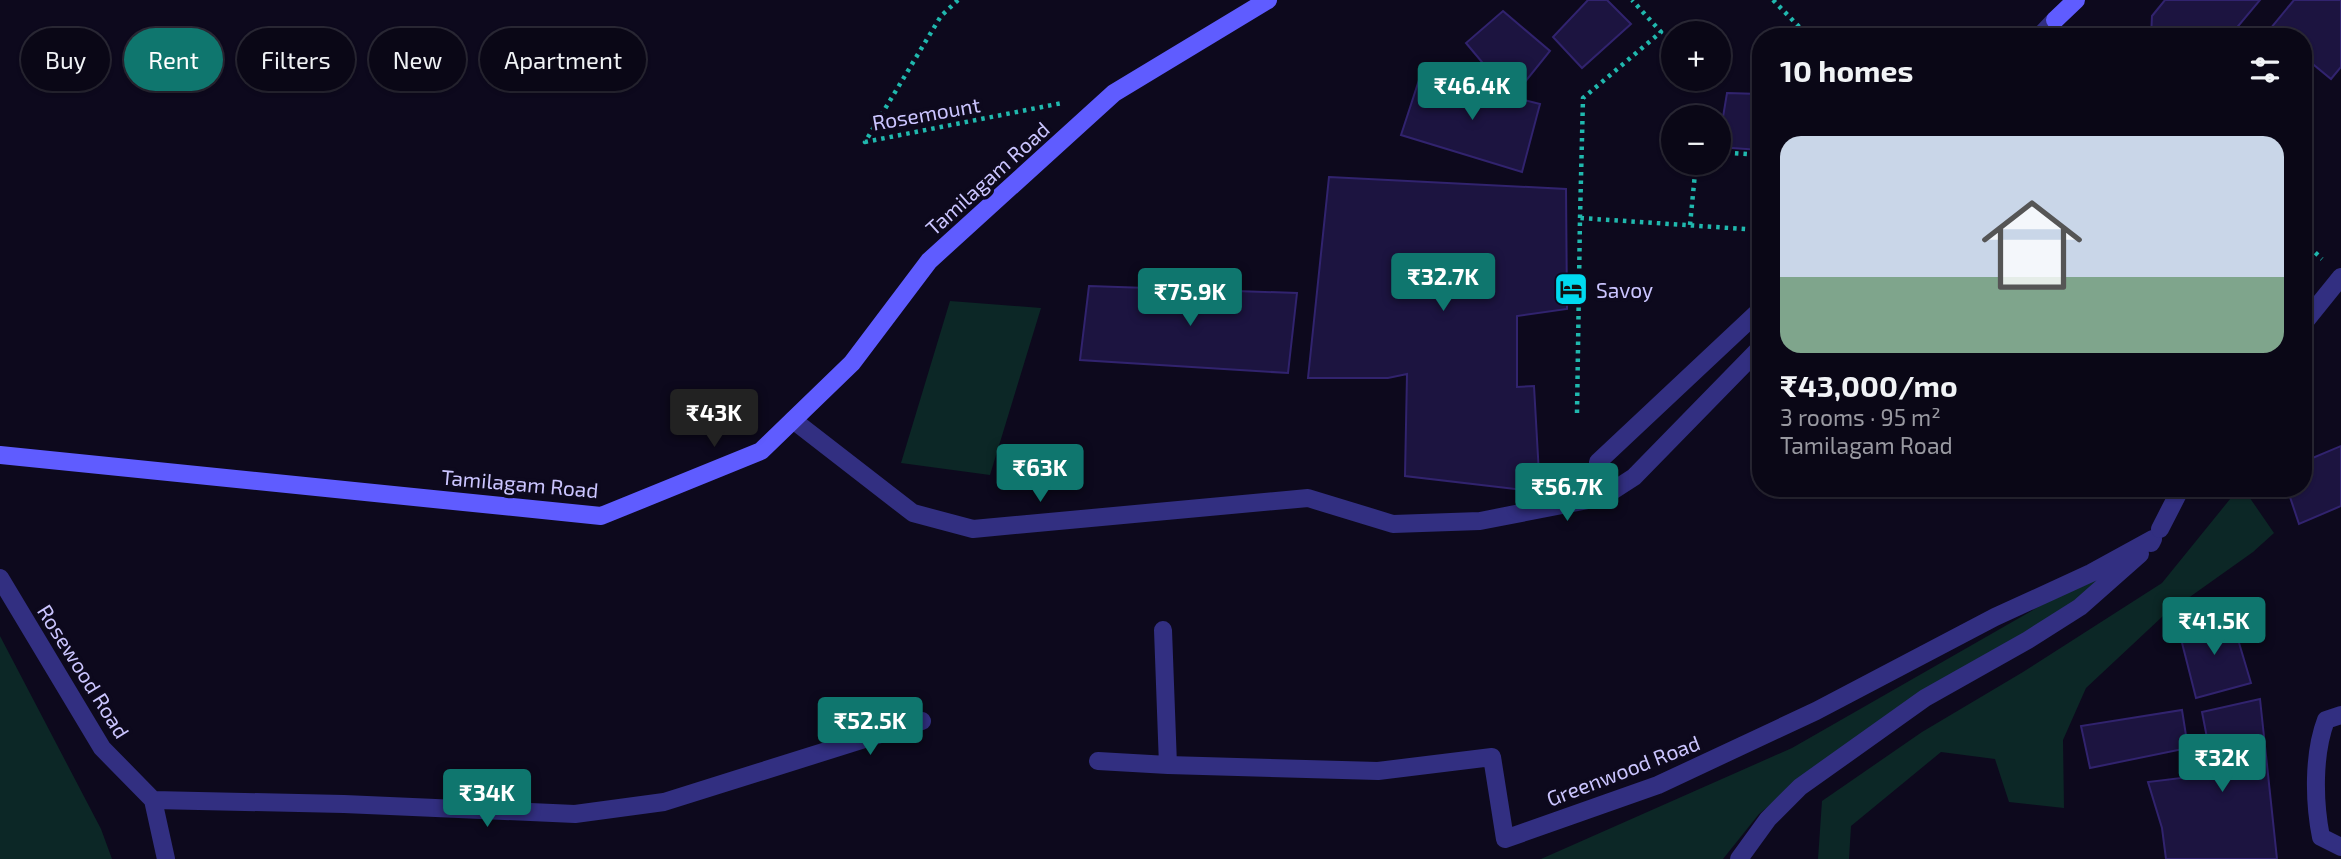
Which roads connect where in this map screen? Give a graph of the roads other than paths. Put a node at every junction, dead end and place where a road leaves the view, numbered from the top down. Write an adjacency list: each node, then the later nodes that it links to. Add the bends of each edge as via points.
1 (1268, 0): 8 (street, Tamilagam Road, via 1114,93 929,261 852,363)
2 (2076, 0): 3 (street)
3 (2047, 28)
4 (2341, 277): 5 (street)
5 (2312, 313)
6 (1752, 318): 10 (street, via 1598,462)
7 (1752, 356): 10 (street, via 1634,477)
8 (793, 420): 9 (street, Tamilagam Road, via 761,451 601,516); 10 (street, via 913,513 973,529 1308,498 1393,524 1480,521)
9 (0, 455)
10 (1603, 497)
11 (2176, 497): 12 (street)
12 (2155, 536): 18 (street, Greenwood Road, via 2091,573 1671,780 1505,839 1492,757 1378,771); 22 (street, via 2080,607 1925,698 1800,787 1768,819)
13 (0, 578): 19 (street, Rosewood Road, via 102,748)
14 (1163, 630): 18 (street)
15 (2341, 715): 20 (street, via 2326,720 2321,734 2315,807 2321,837)
16 (922, 721): 19 (street, via 664,802 575,814)
17 (1098, 761): 18 (street, Greenwood Road)
18 (1168, 765)
19 (153, 800): 21 (street)
20 (2341, 847)
21 (166, 859)
22 (1739, 859)

